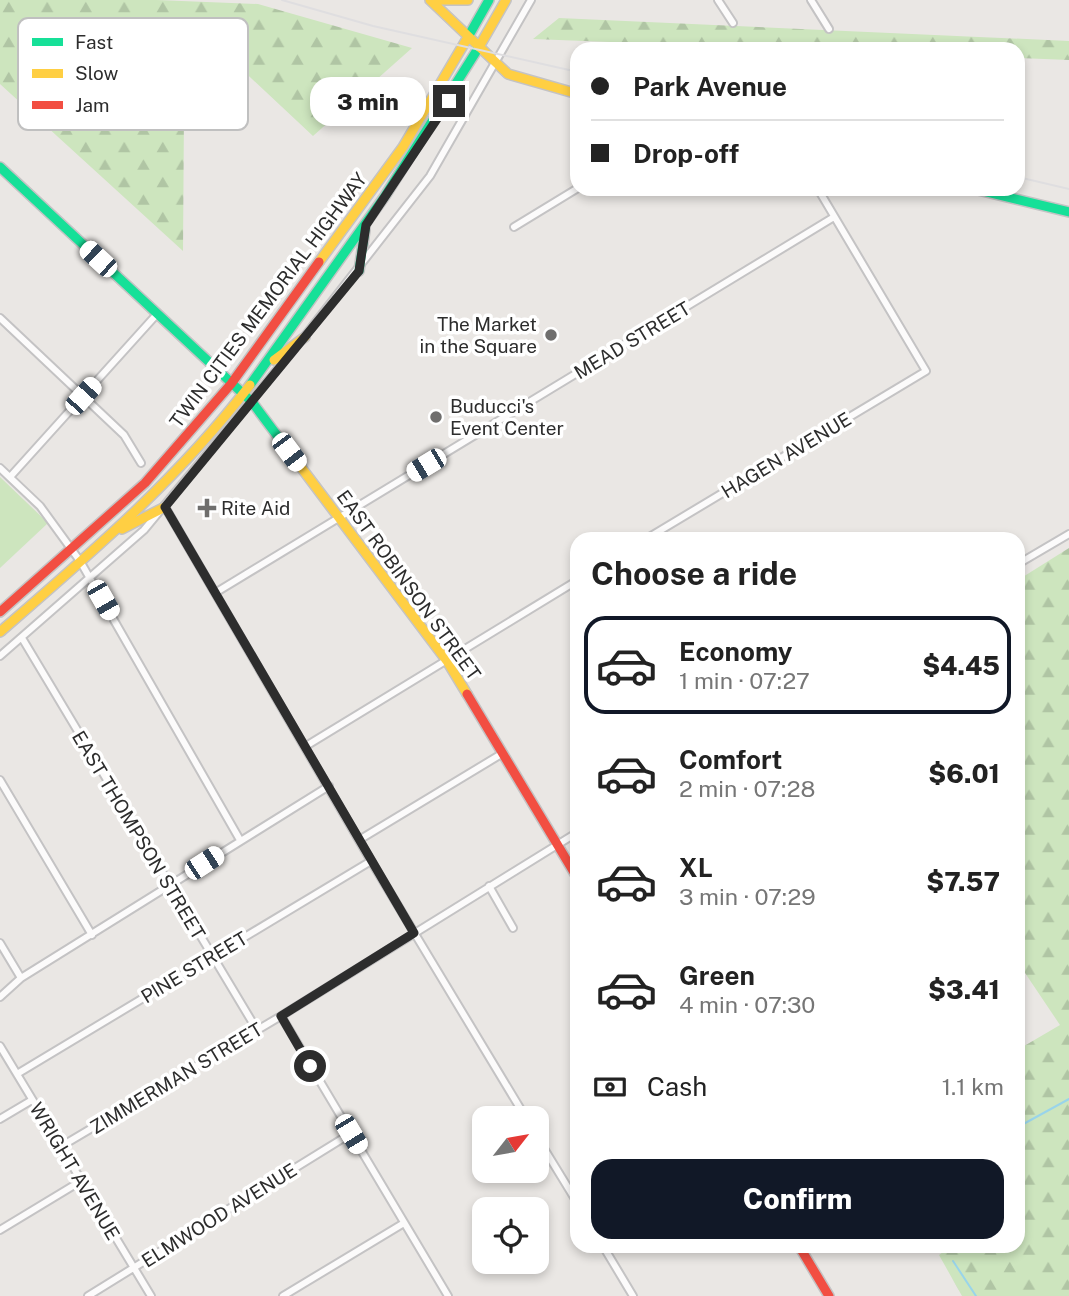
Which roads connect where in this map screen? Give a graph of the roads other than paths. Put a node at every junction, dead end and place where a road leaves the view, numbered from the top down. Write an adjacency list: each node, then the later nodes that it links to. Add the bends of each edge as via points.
1 (430, 0): 11 (main road)
2 (440, 0): 3 (main road)
3 (468, 0)
4 (489, 0): 11 (main road, TWIN CITIES MEMORIAL HIGHWAY)
5 (506, 0): 12 (main road, TWIN CITIES MEMORIAL HIGHWAY)
6 (531, 0): 13 (street)
7 (718, 0): 9 (street)
8 (811, 0): 10 (street)
9 (733, 23)
10 (829, 29)
11 (468, 37): 12 (main road); 28 (main road, TWIN CITIES MEMORIAL HIGHWAY, via 403,147)
12 (479, 47): 13 (main road); 21 (main road, TWIN CITIES MEMORIAL HIGHWAY, via 429,133)
13 (496, 64): 14 (main road, via 517,78); 23 (street, via 439,163)
14 (570, 92)
15 (0, 167): 24 (main road, EAST ROBINSON STREET)
16 (570, 193): 22 (street)
17 (822, 196): 20 (street)
18 (1003, 196): 19 (main road)
19 (1069, 212)
20 (834, 217): 36 (street, MEAD STREET); 37 (street, HAGEN AVENUE, via 926,370)
21 (366, 225): 23 (main road); 27 (main road, TWIN CITIES MEMORIAL HIGHWAY)
22 (514, 227)
23 (359, 271): 26 (street)
24 (157, 314): 28 (main road, EAST ROBINSON STREET); 30 (street)
25 (0, 318): 30 (street)
26 (305, 337): 27 (main road); 31 (street)
27 (260, 371): 29 (main road, TWIN CITIES MEMORIAL HIGHWAY)
28 (231, 384): 29 (main road, EAST ROBINSON STREET); 40 (main road, TWIN CITIES MEMORIAL HIGHWAY, via 168,461)
29 (242, 394): 31 (main road, EAST ROBINSON STREET); 39 (main road, TWIN CITIES MEMORIAL HIGHWAY, via 192,454)
30 (83, 396): 32 (street, via 124,435); 34 (street)
31 (252, 402): 35 (street); 36 (main road, EAST ROBINSON STREET)
32 (141, 463)
33 (0, 467): 34 (street)
34 (10, 477): 40 (street, via 40,506)
35 (165, 507): 39 (main road); 43 (street); 45 (street)
36 (339, 518): 45 (street, MEAD STREET); 50 (main road, EAST ROBINSON STREET)
37 (658, 532)
38 (1069, 534): 41 (street)
39 (109, 536): 42 (main road, TWIN CITIES MEMORIAL HIGHWAY)
40 (72, 549): 42 (street); 46 (main road, TWIN CITIES MEMORIAL HIGHWAY)
41 (1025, 560)
42 (80, 561): 43 (street); 47 (main road, TWIN CITIES MEMORIAL HIGHWAY)
43 (90, 578): 48 (street); 56 (street)
44 (570, 585): 50 (street)
45 (215, 593): 51 (street)
46 (0, 612)
47 (0, 632)
48 (22, 638): 49 (street); 61 (street, EAST THOMPSON STREET)
49 (0, 656)
50 (447, 661): 51 (street); 52 (main road, EAST ROBINSON STREET)
51 (306, 747): 54 (street)
52 (503, 753): 57 (street); 58 (main road, EAST ROBINSON STREET)
53 (0, 780): 65 (street)
54 (328, 786): 56 (street); 57 (street)
55 (570, 837): 58 (street, ZIMMERMAN STREET)
56 (240, 840): 61 (street)
57 (359, 840): 59 (street)
58 (557, 845): 60 (main road, EAST ROBINSON STREET); 62 (street, ZIMMERMAN STREET)
59 (370, 861): 64 (street); 67 (street, PINE STREET)
60 (570, 866)
61 (168, 886): 65 (street); 67 (street, EAST THOMPSON STREET)
62 (489, 886): 63 (street); 64 (street, ZIMMERMAN STREET)
63 (513, 928)
64 (414, 933): 70 (street, ZIMMERMAN STREET); 75 (street)
65 (92, 935): 68 (street)
66 (0, 943): 68 (street)
67 (211, 957): 71 (street, EAST THOMPSON STREET); 73 (street, PINE STREET)
68 (21, 978): 69 (street)
69 (0, 997)
70 (281, 1016): 71 (street, ZIMMERMAN STREET); 77 (street)
71 (257, 1030): 78 (street, ZIMMERMAN STREET)
72 (0, 1046): 73 (street, WRIGHT AVENUE)
73 (17, 1073): 74 (street, WRIGHT AVENUE)
74 (32, 1100): 76 (street); 78 (street, WRIGHT AVENUE)
75 (519, 1106)
76 (0, 1119)
77 (351, 1134): 82 (street); 86 (street, ELMWOOD AVENUE)
78 (60, 1147): 80 (street, WRIGHT AVENUE)
79 (550, 1158): 81 (street)
80 (81, 1181): 83 (street); 86 (street, WRIGHT AVENUE)
81 (570, 1191)
82 (404, 1223): 89 (street); 90 (street)
83 (0, 1230)
84 (607, 1253): 91 (street)
85 (803, 1253): 92 (main road)
86 (133, 1268): 87 (street, ELMWOOD AVENUE); 88 (street, WRIGHT AVENUE)
87 (88, 1296)
88 (151, 1296)
89 (283, 1296)
90 (448, 1296)
91 (633, 1296)
92 (830, 1296)

